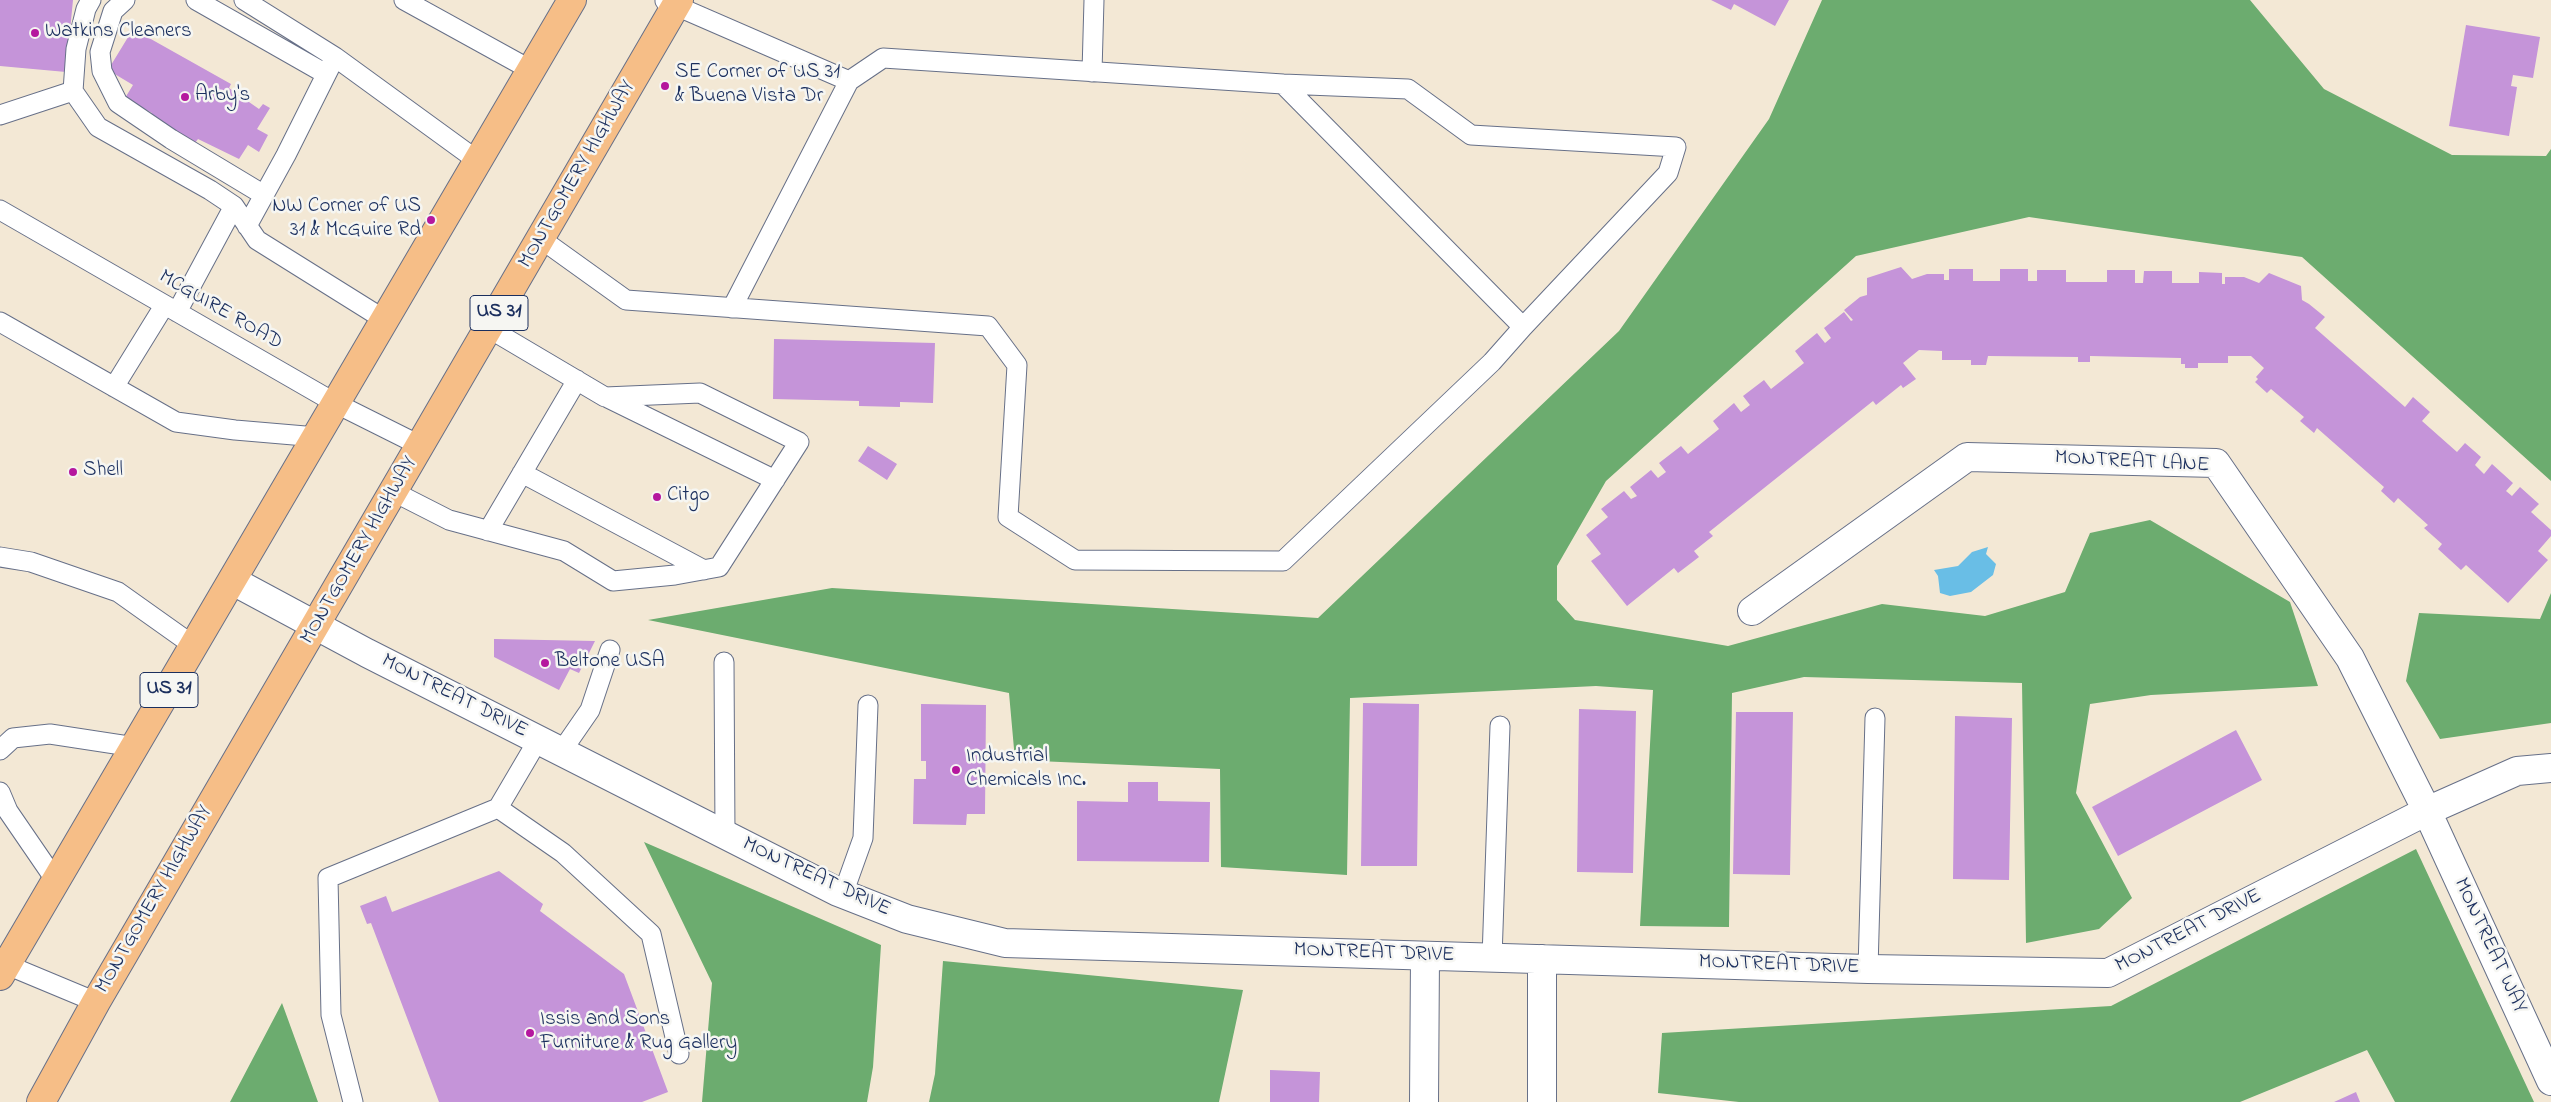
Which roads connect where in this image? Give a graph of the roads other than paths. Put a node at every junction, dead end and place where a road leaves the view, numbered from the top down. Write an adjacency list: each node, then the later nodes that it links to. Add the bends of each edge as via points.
1 (91, 0): 15 (lane, via 76,49)
2 (125, 0): 18 (lane, via 113,11 100,52 102,71 118,103)
3 (196, 0): 12 (lane)
4 (244, 0): 9 (lane)
5 (404, 0): 10 (lane)
6 (572, 0): 10 (main road, US 31)
7 (1094, 0): 11 (lane)
8 (673, 2): 13 (lane); 22 (main road, MONTGOMERY HIGHWAY / US 31)
9 (335, 57): 12 (lane); 17 (lane)
10 (531, 70): 17 (main road, US 31)
11 (1092, 72): 13 (lane, via 883,58); 14 (lane)
12 (326, 74): 18 (lane)
13 (849, 81): 23 (lane)
14 (1283, 84): 27 (lane); 27 (lane, via 1408,89 1471,135 1676,146 1668,173)
15 (73, 91): 16 (lane); 19 (lane, via 98,128)
16 (0, 115)
17 (478, 161): 25 (main road, US 31)
18 (264, 196): 21 (lane)
19 (234, 206): 21 (lane); 24 (lane)
20 (0, 210): 24 (lane, MCGUIRE ROAD)
21 (247, 226): 25 (lane, via 257,240)
22 (541, 239): 23 (lane, via 626,300); 28 (main road, MONTGOMERY HIGHWAY / US 31)
23 (732, 308): 27 (lane, via 988,326 1017,365 1008,517 1075,560 1283,561 1492,362)
24 (171, 309): 30 (lane); 32 (lane, MCGUIRE ROAD)
25 (385, 320): 32 (main road, US 31)
26 (0, 322): 30 (lane)
27 (1523, 327)
28 (490, 329): 29 (lane); 34 (main road, MONTGOMERY HIGHWAY / US 31)
29 (577, 380): 31 (lane); 35 (lane)
30 (114, 387): 33 (lane, via 176,422)
31 (605, 397): 36 (lane); 36 (lane, via 700,393 799,442)
32 (337, 404): 33 (main road, US 31); 34 (lane, MCGUIRE ROAD)
33 (317, 437): 41 (main road, US 31)
34 (421, 446): 37 (main road, MONTGOMERY HIGHWAY / US 31)
35 (522, 473): 38 (lane); 40 (lane)
36 (775, 480): 40 (lane, via 719,568)
37 (394, 492): 38 (lane, via 449,520); 43 (main road, MONTGOMERY HIGHWAY / US 31)
38 (488, 531): 40 (lane, via 564,551 613,582)
39 (0, 557): 44 (lane, via 31,562 118,592)
40 (704, 570)
41 (233, 581): 43 (street, MONTREAT DRIVE); 44 (main road, US 31)
42 (1752, 611): 56 (street, MONTREAT LANE, via 1967,457 2216,463 2350,658)
43 (315, 625): 50 (street, MONTREAT DRIVE); 65 (main road, MONTGOMERY HIGHWAY / US 31)
44 (194, 646): 51 (main road, US 31)
45 (610, 650): 50 (lane, via 590,710)
46 (724, 662): 57 (lane)
47 (868, 706): 59 (lane, via 862,838)
48 (1875, 718): 64 (lane)
49 (1500, 726): 61 (lane)
50 (550, 746): 55 (lane); 57 (street, MONTREAT DRIVE)
51 (135, 747): 52 (lane, via 50,734 12,738); 58 (main road, US 31)
52 (0, 750)
53 (2551, 768): 56 (street, MONTREAT DRIVE, via 2517,771)
54 (0, 792): 58 (lane, via 8,811)
55 (498, 808): 66 (lane, via 563,853 651,934); 69 (lane, via 328,878 331,1015)
56 (2426, 811): 64 (street, MONTREAT DRIVE, via 2108,973); 67 (street, MONTREAT WAY)
57 (726, 835): 59 (street, MONTREAT DRIVE)
58 (56, 881): 63 (main road, US 31)
59 (843, 894): 60 (street, MONTREAT DRIVE, via 907,919 1006,943)
60 (1425, 956): 61 (street, MONTREAT DRIVE); 70 (street)
61 (1492, 958): 62 (street, MONTREAT DRIVE)
62 (1542, 959): 64 (street, MONTREAT DRIVE); 71 (street)
63 (2, 967): 65 (lane)
64 (1868, 969)
65 (96, 1002): 68 (main road, MONTGOMERY HIGHWAY / US 31)
66 (679, 1054)
67 (2551, 1081)
68 (41, 1102)
69 (353, 1102)
70 (1424, 1102)
71 (1542, 1102)

